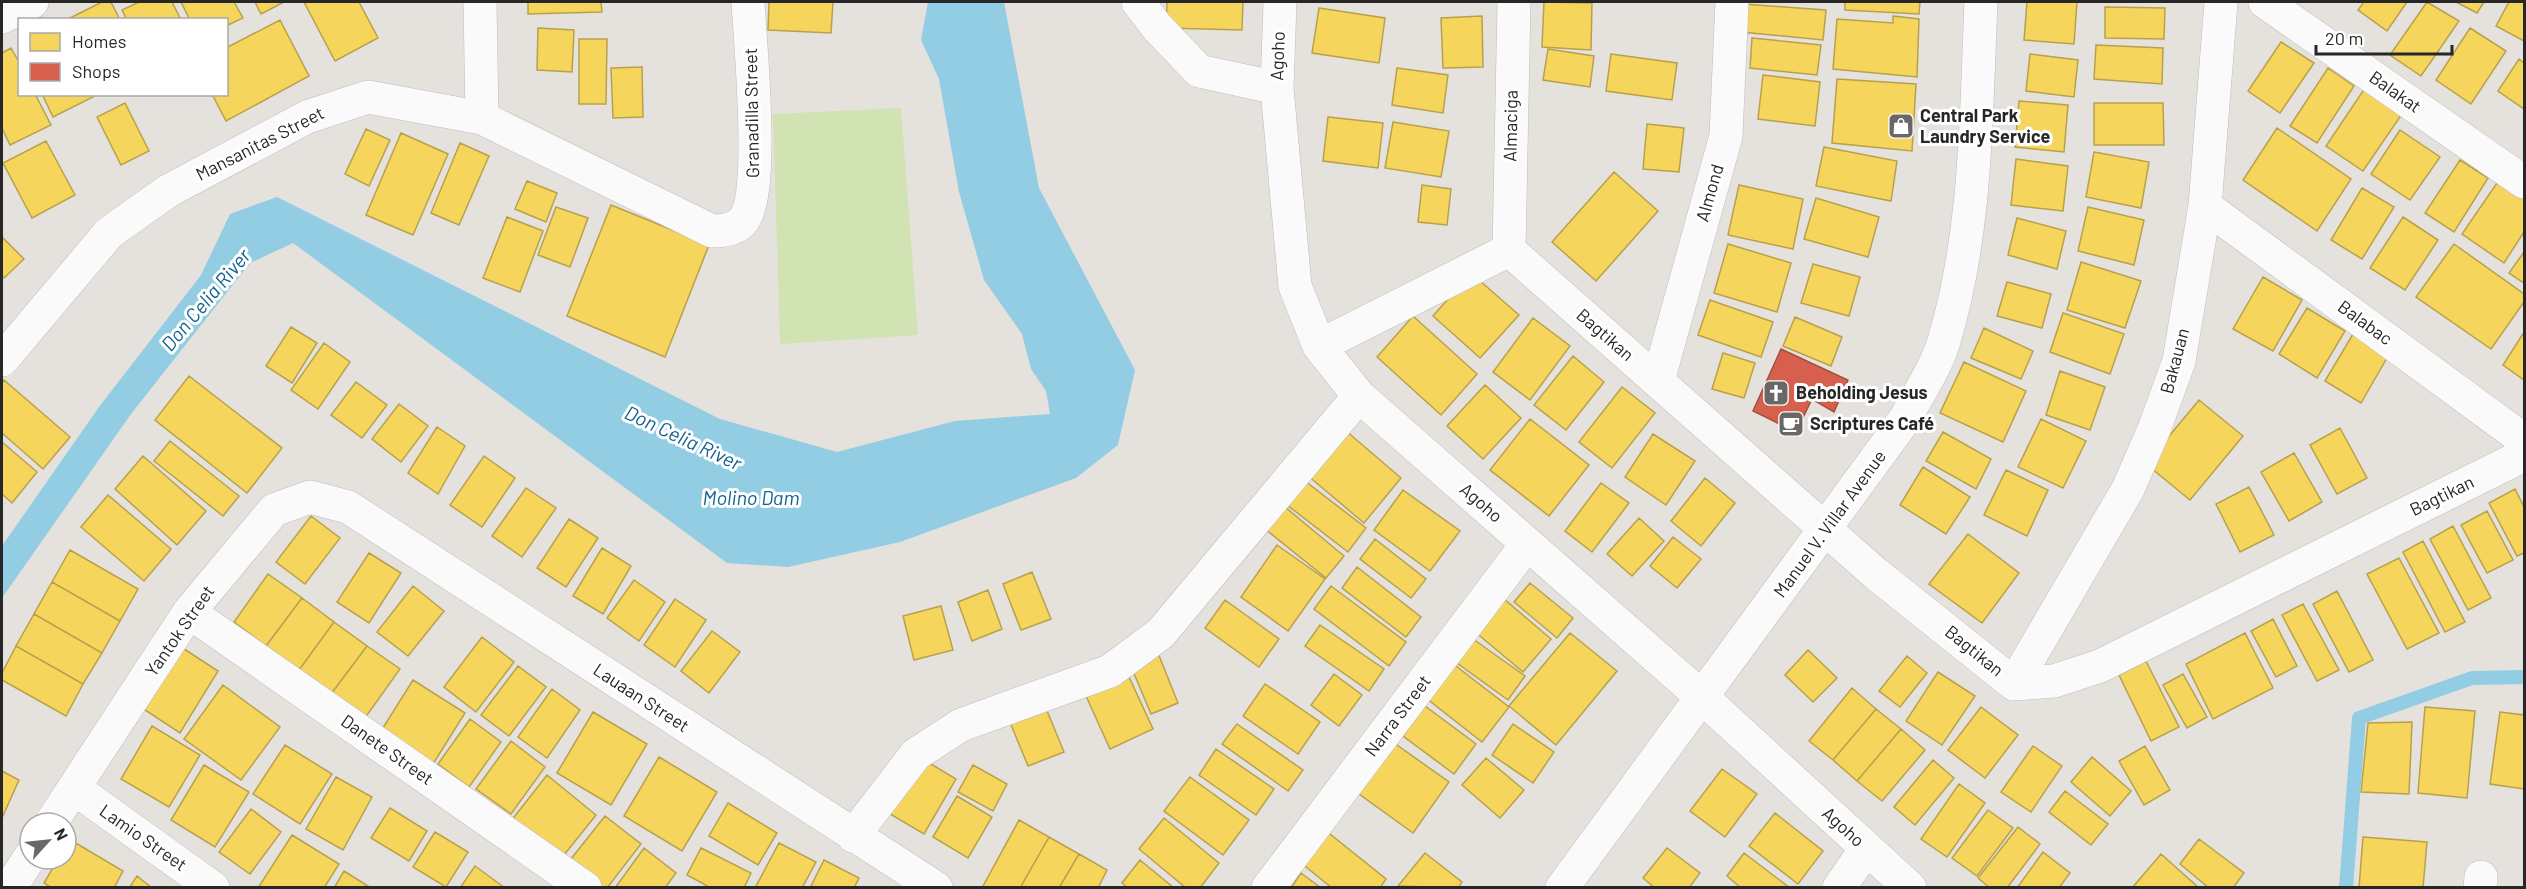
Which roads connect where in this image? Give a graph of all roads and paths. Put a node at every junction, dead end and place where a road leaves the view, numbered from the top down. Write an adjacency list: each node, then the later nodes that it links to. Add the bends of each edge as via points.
1 (32, 2): 11 (street)
2 (480, 2): 13 (street)
3 (748, 2): 16 (street, Granadilla Street, via 756,173 752,202)
4 (1138, 2): 12 (street, via 1199,71)
5 (1280, 2): 12 (street, Agoho)
6 (1514, 2): 17 (street, Almaciga)
7 (1731, 2): 20 (street, Almond, via 1726,136)
8 (1981, 2): 25 (street, Manuel V. Villar Avenue, via 1964,262 1943,344 1905,419)
9 (2221, 2): 15 (street, Bakauan)
10 (2265, 2): 14 (street, Balakat)
11 (2, 17)
12 (1277, 88): 18 (street, Agoho, via 1295,286)
13 (482, 118): 16 (street, Mansanitas Street, via 711,231 727,231); 19 (street, Mansanitas Street, via 368,97 307,117 168,191 109,233)
14 (2524, 182)
15 (2205, 206): 22 (street, Balabac); 28 (street, Bakauan, via 2179,361 2155,427 2128,489)
16 (742, 222)
17 (1509, 250): 18 (street); 20 (street, Bagtikan)
18 (1319, 346): 21 (street, Agoho)
19 (2, 360)
20 (1658, 381): 25 (street, Bagtikan)
21 (1359, 396): 26 (street, Agoho); 32 (street, via 1161,633 1110,671 961,725 916,754)
22 (2524, 440)
23 (2524, 455): 28 (street, Bagtikan, via 2100,666 2054,681)
24 (348, 507): 27 (street, Yantok Street, via 310,497 274,510); 32 (street, Lauaan Street)
25 (1827, 530): 28 (street, Bagtikan); 29 (street, Manuel V. Villar Avenue)
26 (1527, 544): 29 (street, Agoho); 39 (street, Narra Street)
27 (189, 612): 30 (street, Yantok Street); 37 (street, Danete Street)
28 (2014, 684)
29 (1703, 698): 33 (street, Agoho); 40 (street, Manuel V. Villar Avenue)
30 (74, 788): 31 (street, Yantok Street); 36 (street, Lamio Street)
31 (59, 811)
32 (853, 836): 38 (street, Lauaan Street)
33 (1866, 849): 41 (street); 42 (street, Agoho)
34 (21, 871): 35 (street)
35 (10, 888)
36 (213, 888)
37 (585, 888)
38 (936, 888)
39 (1268, 888)
40 (1562, 888)
41 (1839, 888)
42 (1910, 888)

